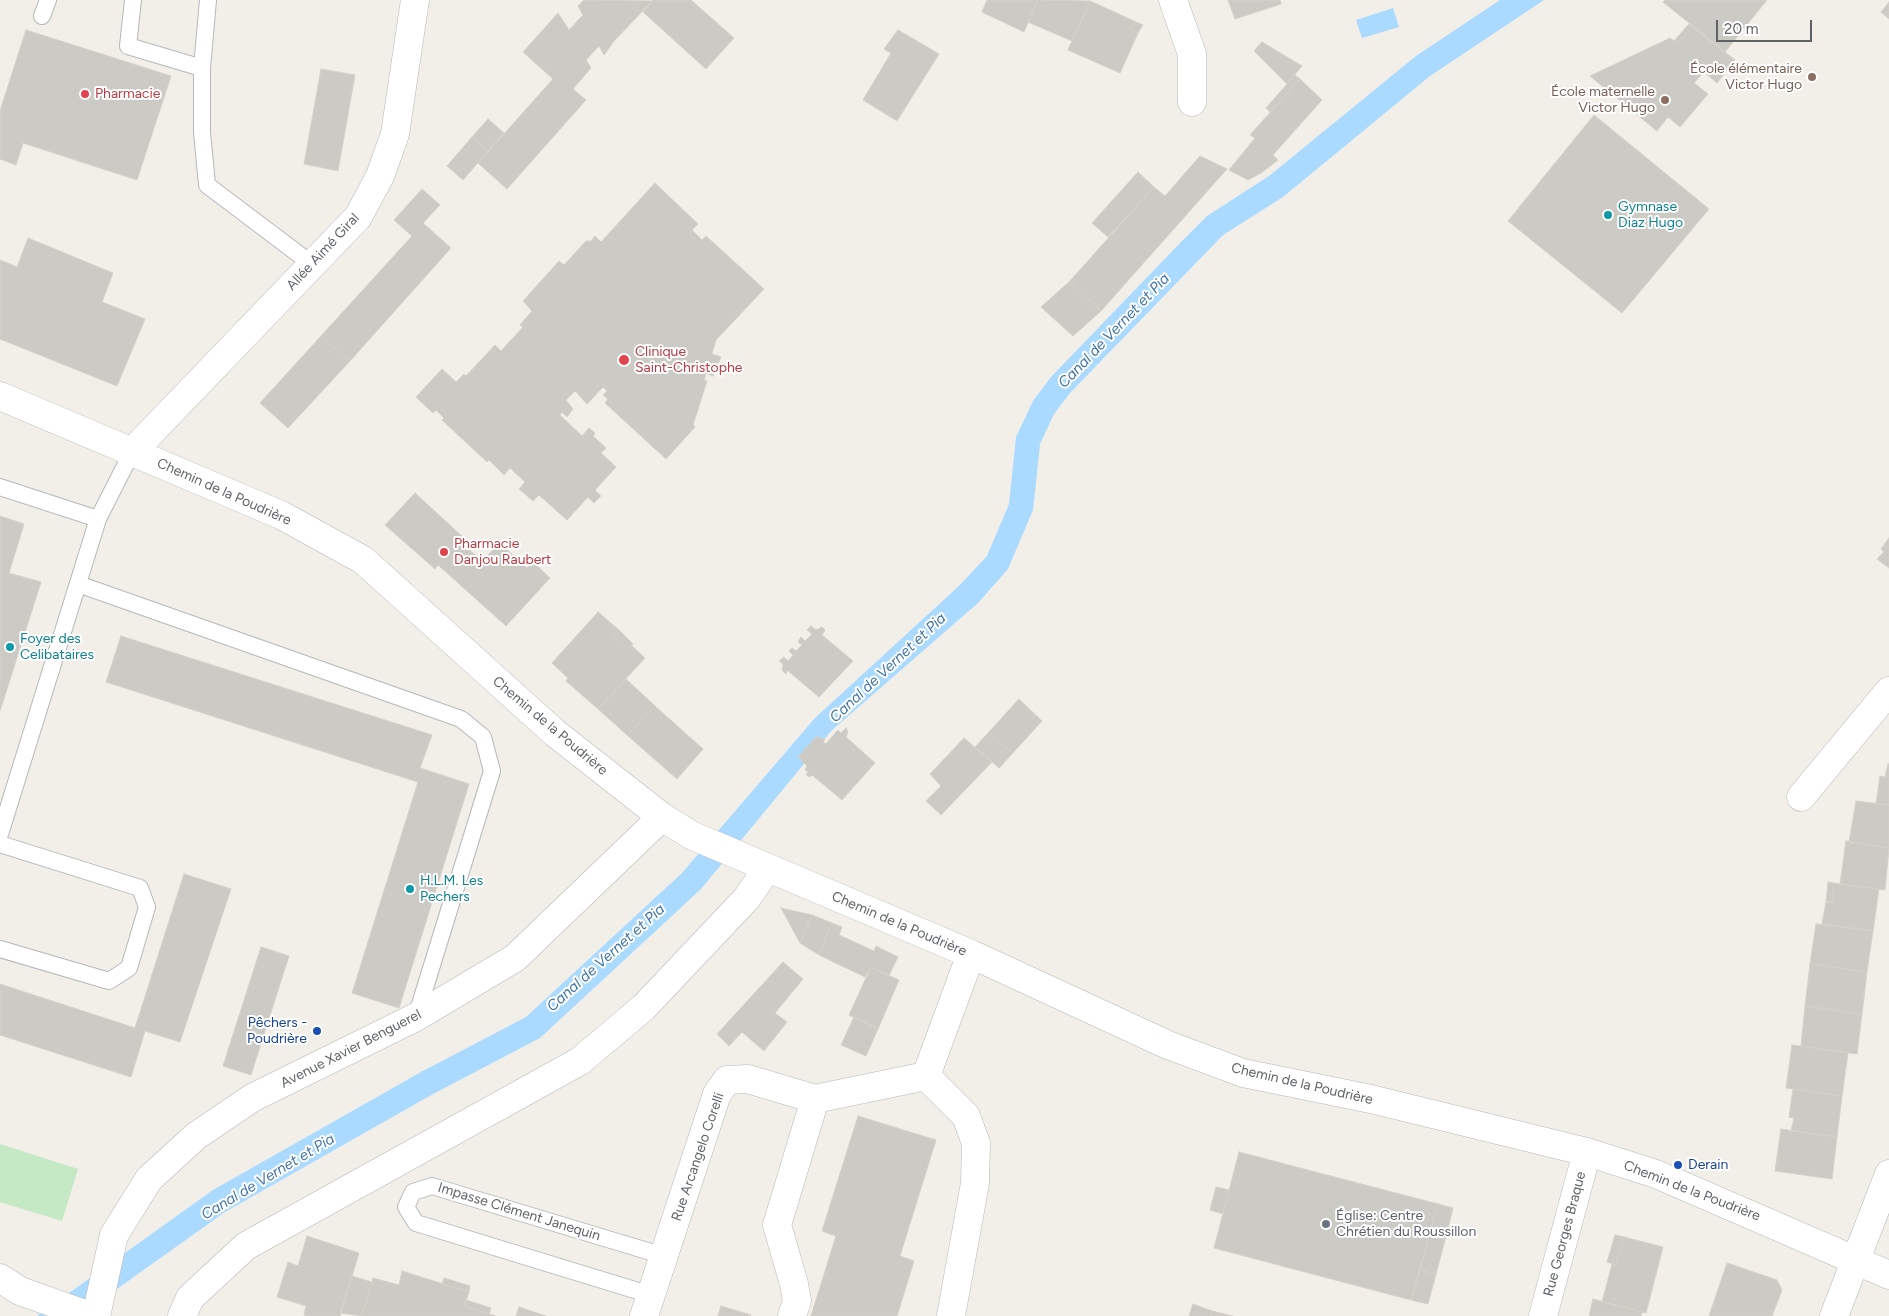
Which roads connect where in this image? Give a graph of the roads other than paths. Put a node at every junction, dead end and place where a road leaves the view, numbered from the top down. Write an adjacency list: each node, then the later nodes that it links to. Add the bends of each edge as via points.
1 (48, 0): 6 (lane)
2 (133, 0): 7 (lane, via 128,46)
3 (208, 0): 7 (lane)
4 (415, 0): 9 (street, Allée Aimé Giral, via 395,134 380,176 358,217)
5 (1173, 0): 8 (street, via 1192,54)
6 (42, 16)
7 (202, 68): 9 (lane, via 202,132 207,185)
8 (1192, 102)
9 (313, 264): 11 (street, Allée Aimé Giral)
10 (0, 396): 11 (street, Chemin de la Poudrière)
11 (132, 452): 13 (lane); 17 (street, Chemin de la Poudrière, via 281,515 364,560 556,733)
12 (0, 487): 13 (lane)
13 (98, 519): 14 (lane)
14 (78, 584): 18 (lane); 23 (lane, via 461,719 483,738 492,771)
15 (1889, 691): 16 (street)
16 (1801, 797)
17 (662, 818): 20 (street, Chemin de la Poudrière, via 691,835); 23 (street, Avenue Xavier Benguerel, via 514,958)
18 (0, 834)
19 (0, 844): 21 (lane, via 140,888 147,907 129,968 109,981)
20 (767, 869): 22 (street, Chemin de la Poudrière); 36 (street, via 747,898 644,1007 580,1061 246,1246 190,1298)
21 (0, 949)
22 (971, 954): 24 (street); 26 (street, Chemin de la Poudrière, via 1168,1044 1243,1073 1372,1100)
23 (416, 1017): 35 (street, Avenue Xavier Benguerel, via 252,1098 196,1136 149,1179 114,1235)
24 (926, 1076): 25 (street, Rue Arcangelo Corelli); 38 (street, via 966,1116 976,1144 975,1183)
25 (815, 1099): 28 (street, Rue Arcangelo Corelli, via 748,1079 727,1080 717,1094); 37 (street, via 776,1225 797,1301)
26 (1586, 1152): 29 (street, Chemin de la Poudrière, via 1656,1174); 39 (street, Rue Georges Braque)
27 (1889, 1174): 29 (street)
28 (664, 1256): 32 (street, Rue Arcangelo Corelli); 32 (lane, Impasse Clément Janequin, via 432,1186 413,1192 406,1207 416,1223)
29 (1855, 1259): 30 (street, Chemin de la Poudrière); 40 (street)
30 (1889, 1274)
31 (10, 1284): 33 (street); 34 (street)
32 (647, 1306)
33 (36, 1316)
34 (90, 1316)
35 (96, 1316)
36 (182, 1316)
37 (792, 1316)
38 (951, 1316)
39 (1543, 1316)
40 (1834, 1316)

